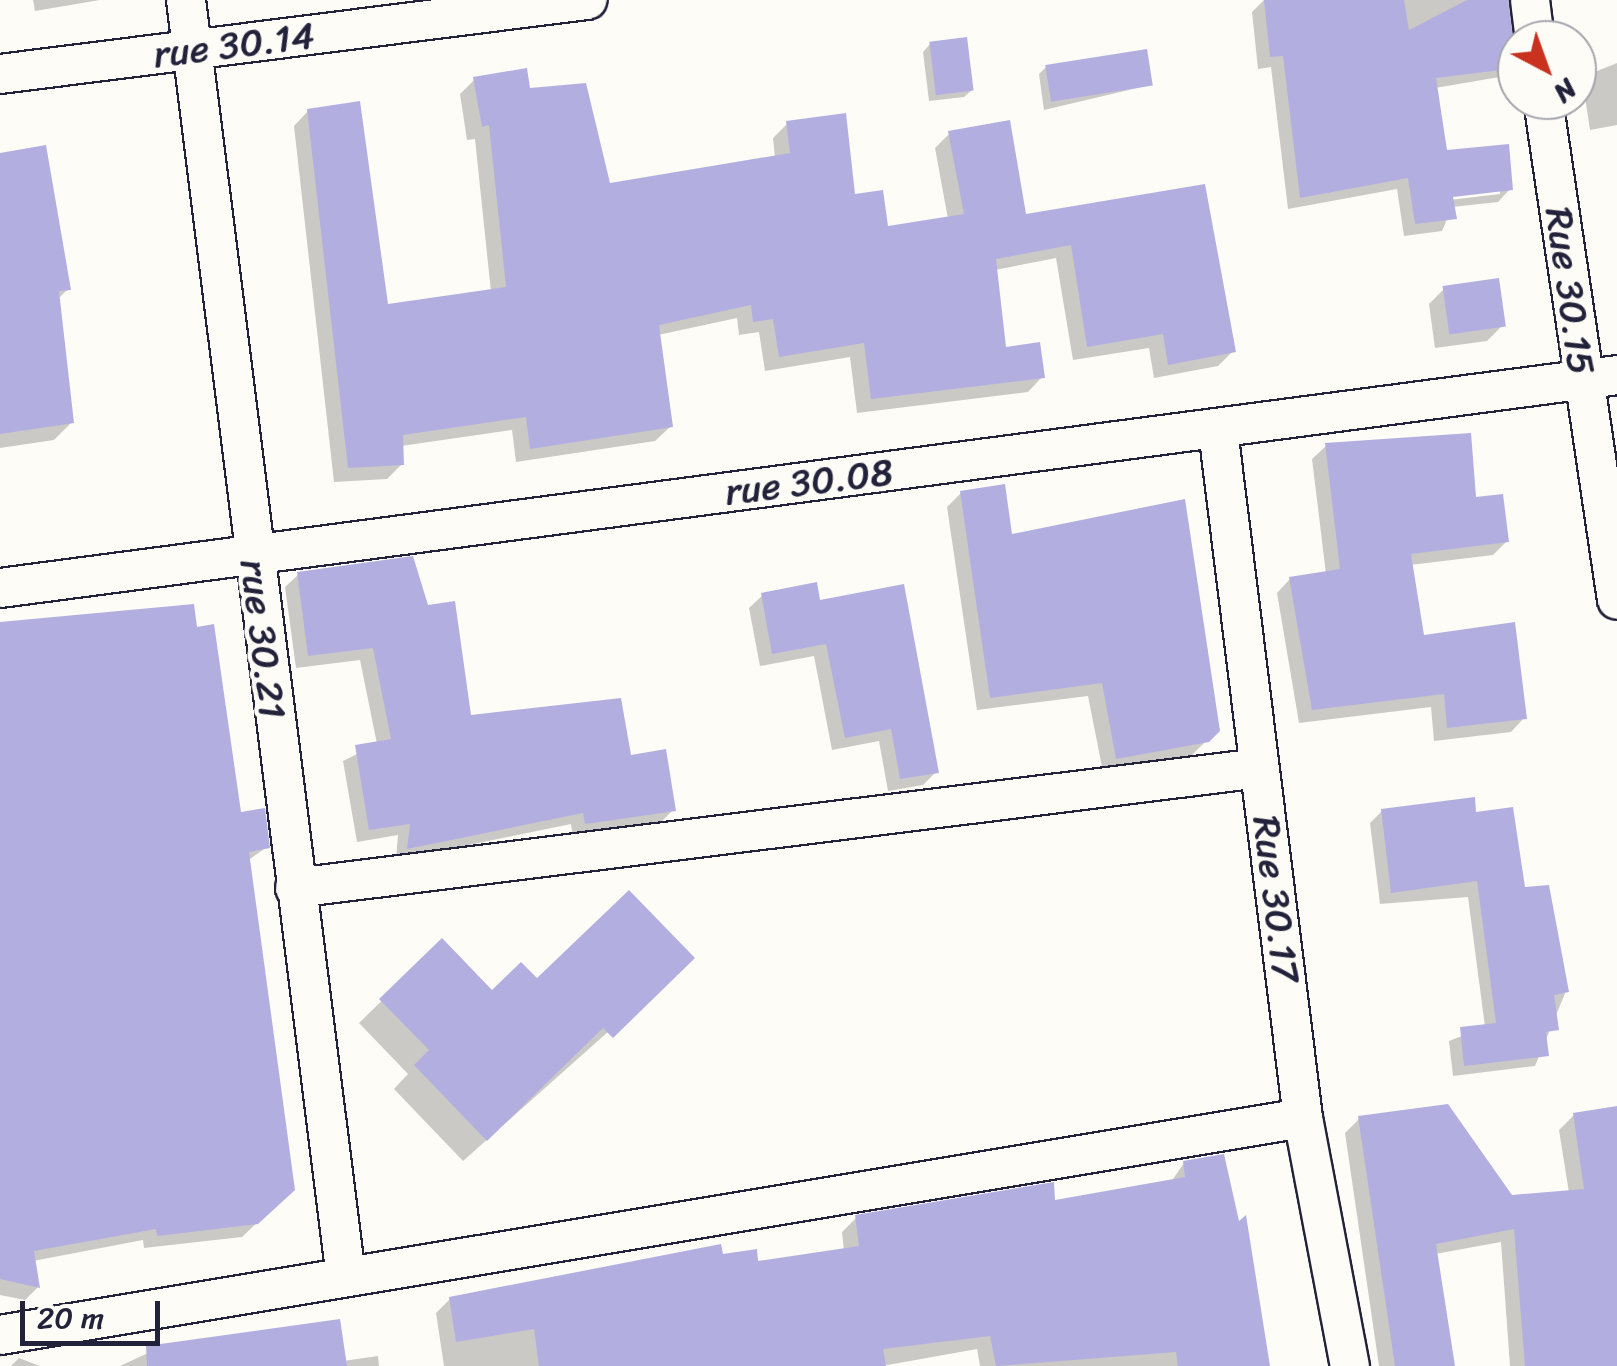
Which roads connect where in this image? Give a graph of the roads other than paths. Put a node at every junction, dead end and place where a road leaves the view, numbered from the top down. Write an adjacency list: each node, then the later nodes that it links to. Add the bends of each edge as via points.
1 (186, 0): 3 (street, rue 30.21)
2 (587, 0): 3 (street, rue 30.14)
3 (192, 50): 4 (street, rue 30.14); 8 (street, rue 30.21)
4 (0, 74)
5 (1548, 120): 6 (street, Rue 30.15)
6 (1600, 377): 7 (street, rue 30.08); 10 (street, Rue 30.15)
7 (1218, 430): 8 (street, rue 30.08); 11 (street, Rue 30.17)
8 (252, 554): 9 (street, rue 30.08); 12 (street, rue 30.21)
9 (0, 588)
10 (1617, 600)
11 (1260, 768): 12 (street); 13 (street, Rue 30.17)
12 (294, 888): 14 (street, rue 30.21)
13 (1303, 1118): 14 (street); 16 (street, Rue 30.17)
14 (346, 1277): 15 (street)
15 (0, 1334)
16 (1350, 1366)

